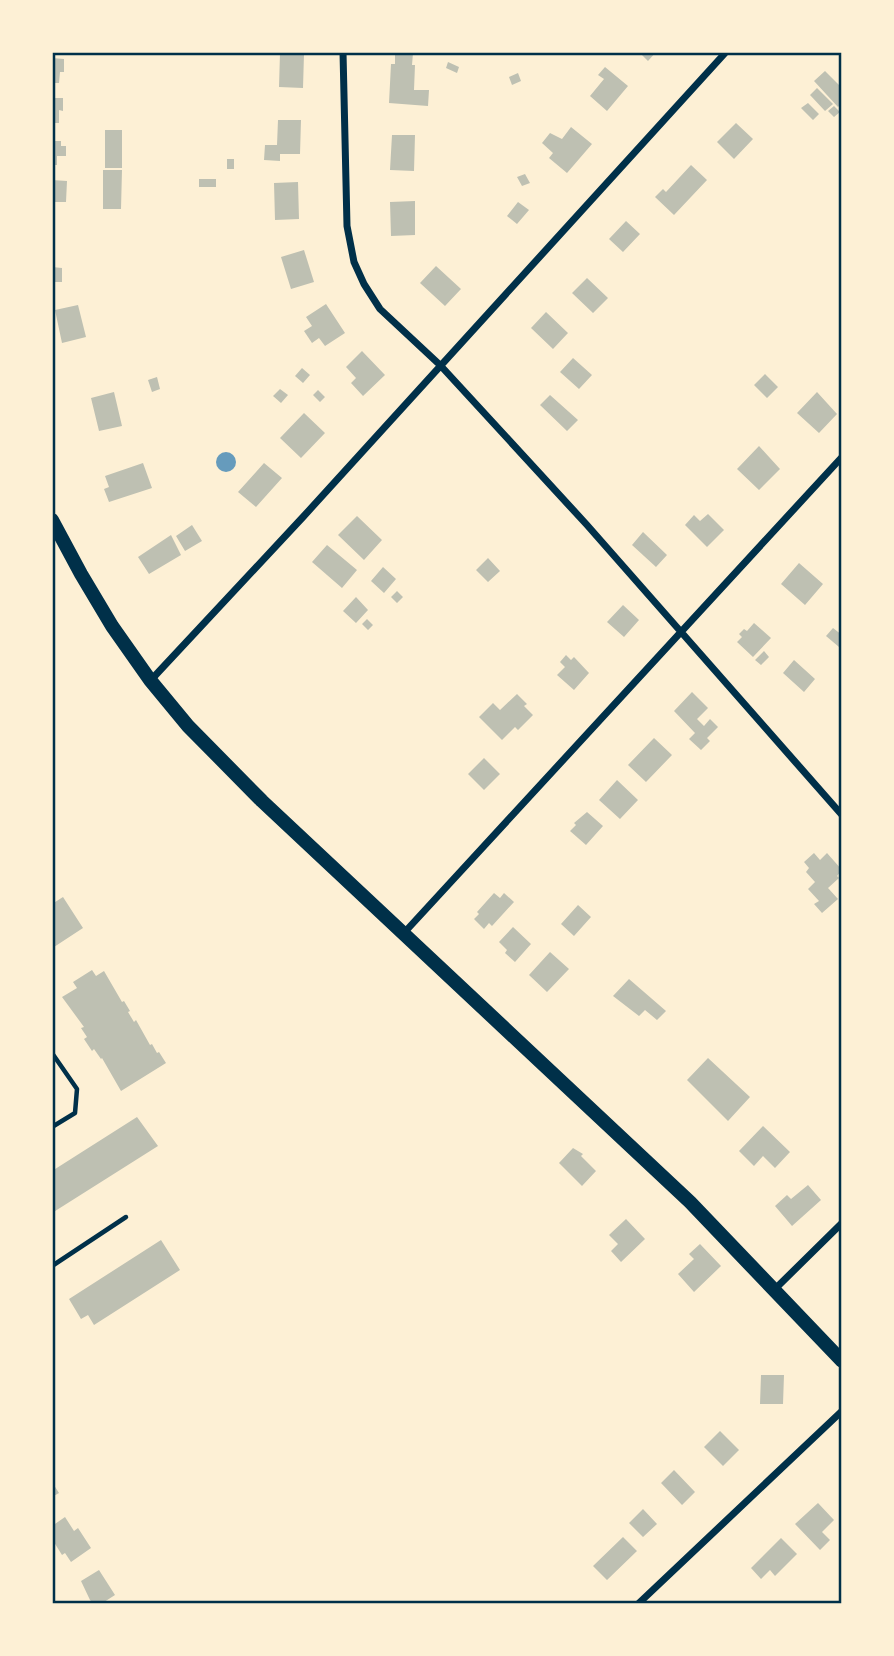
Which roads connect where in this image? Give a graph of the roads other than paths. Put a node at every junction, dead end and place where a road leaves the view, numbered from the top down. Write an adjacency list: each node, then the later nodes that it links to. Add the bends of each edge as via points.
1 (343, 52): 3 (street, via 347,226 354,261 380,309)
2 (726, 52): 3 (street)
3 (440, 365): 6 (street); 7 (street)
4 (842, 457): 6 (street)
5 (52, 520): 7 (main road, via 111,626)
6 (680, 633): 8 (street); 9 (street)
7 (150, 680): 9 (main road, via 236,775)
8 (842, 815)
9 (403, 934): 15 (main road, via 690,1202)
10 (52, 1052): 11 (lane, via 77,1089 75,1112)
11 (52, 1127)
12 (126, 1217): 14 (lane)
13 (842, 1223): 15 (street)
14 (52, 1266)
15 (775, 1289): 16 (main road)
16 (842, 1361)
17 (842, 1411): 18 (street)
18 (638, 1604)

